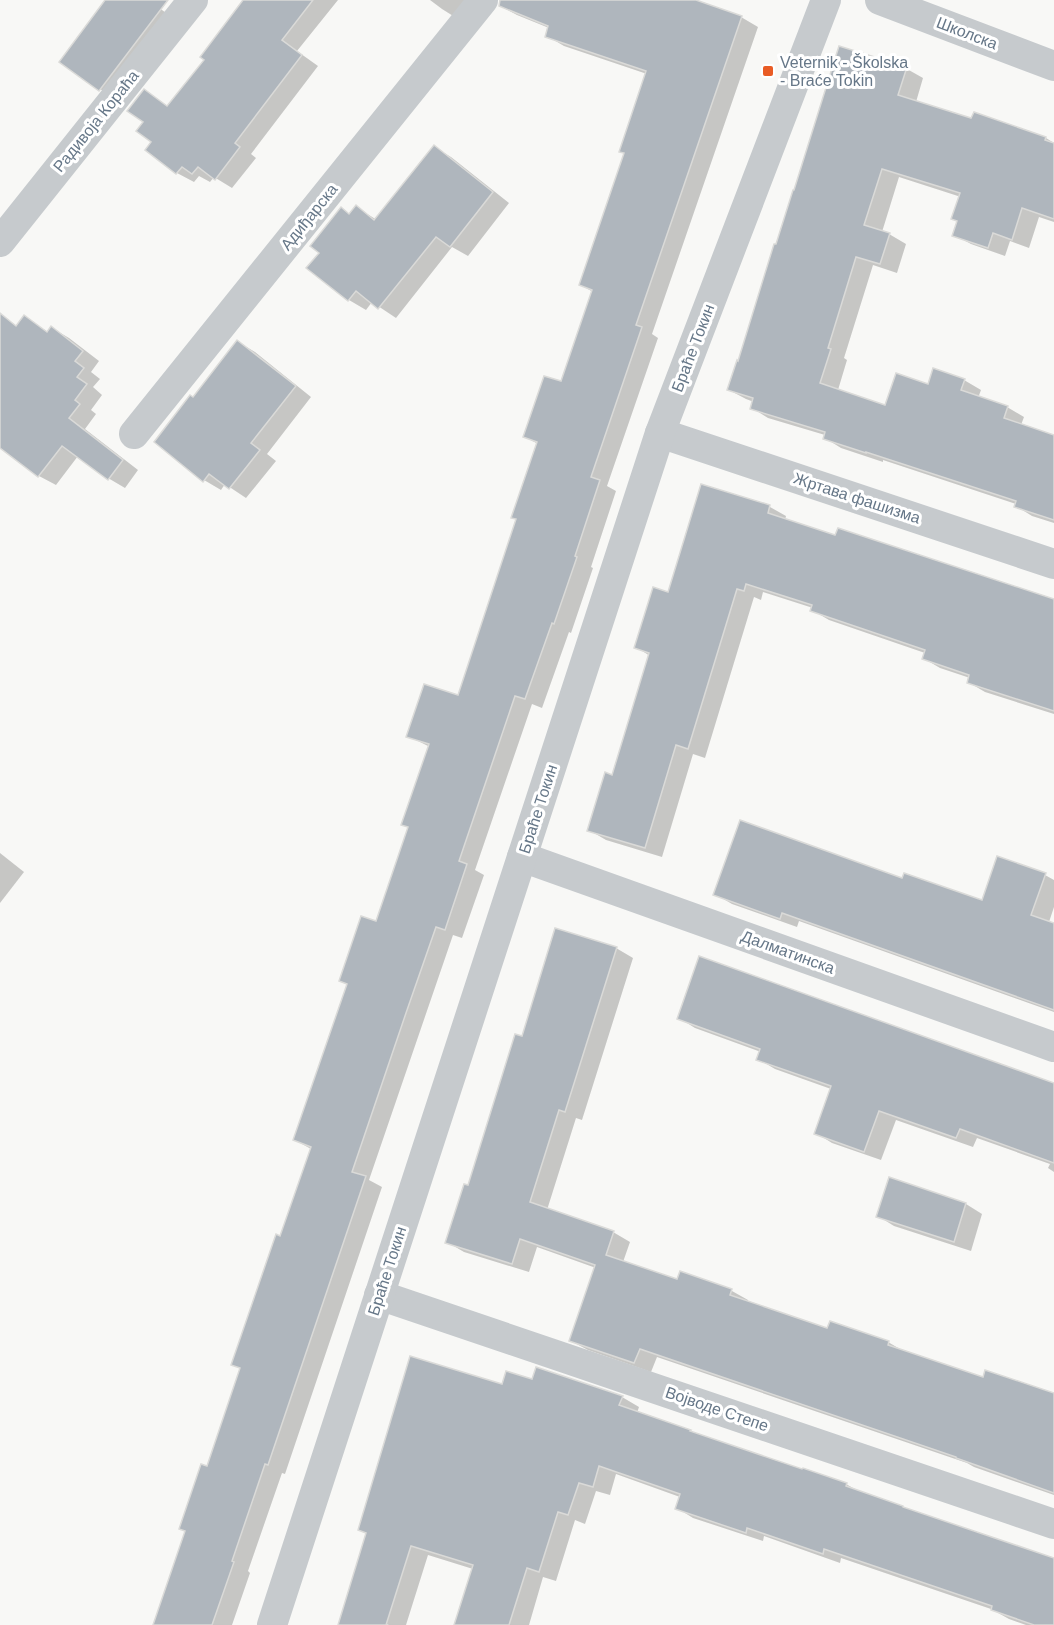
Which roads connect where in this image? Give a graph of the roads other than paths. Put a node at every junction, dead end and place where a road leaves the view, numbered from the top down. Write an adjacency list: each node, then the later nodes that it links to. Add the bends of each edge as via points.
1 (193, 0): 6 (street, Радивоја Кораћа)
2 (483, 0): 8 (street, Адиђарска)
3 (826, 0): 7 (street, Браће Токин)
4 (880, 0): 5 (street, Школска)
5 (1054, 66)
6 (0, 242)
7 (660, 433): 9 (street, Жртава фашизма); 10 (street, Браће Токин)
8 (134, 434)
9 (1054, 564)
10 (522, 857): 11 (street, Далматинска); 12 (street, Браће Токин)
11 (1054, 1047)
12 (379, 1295): 13 (street, Војводе Степе); 14 (street, Браће Токин)
13 (1054, 1524)
14 (272, 1625)

